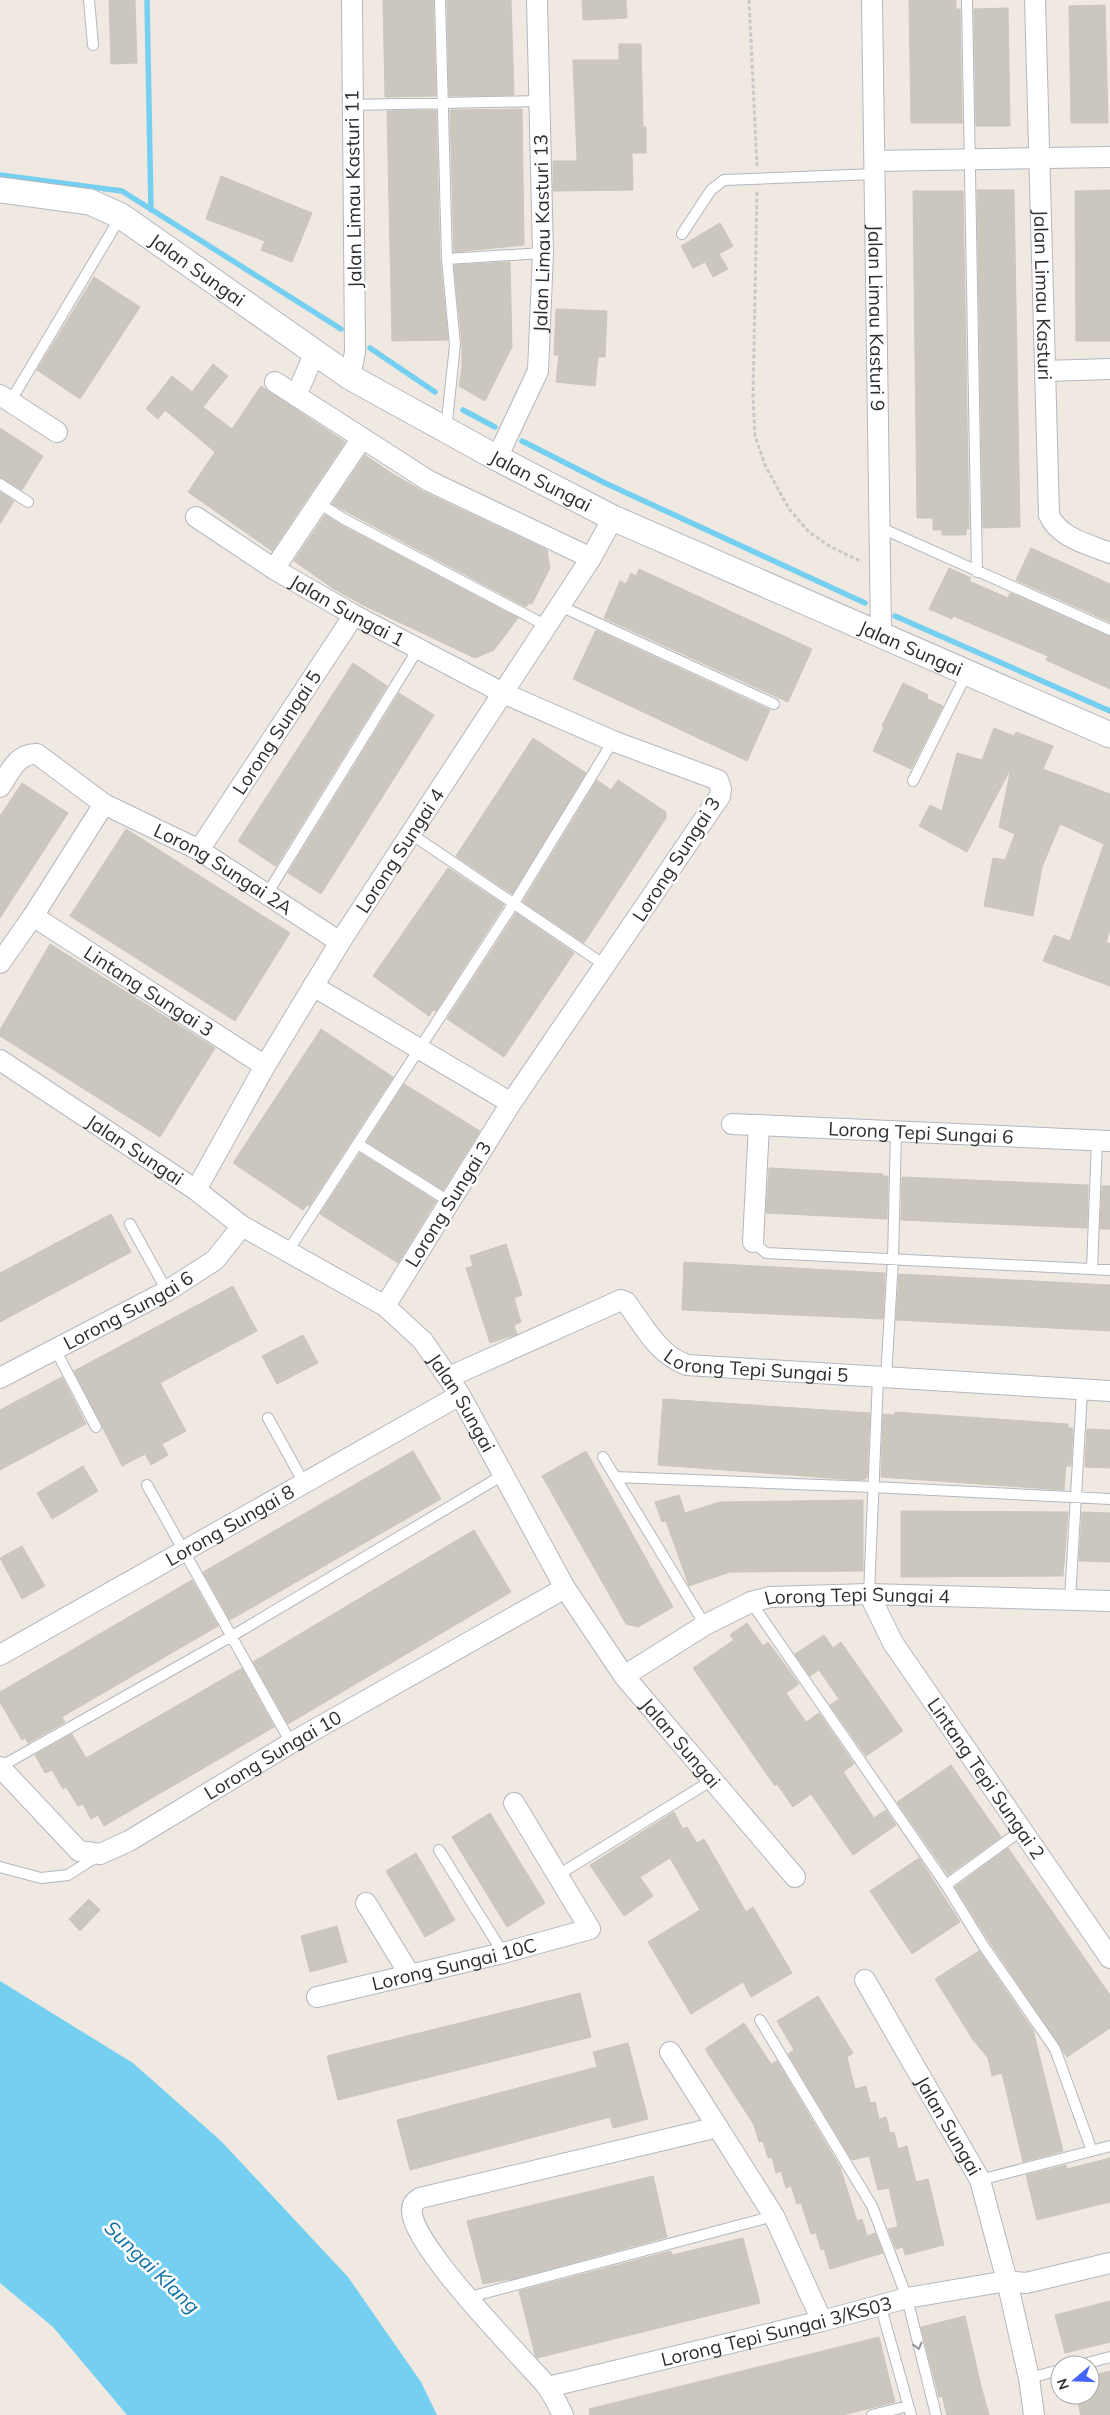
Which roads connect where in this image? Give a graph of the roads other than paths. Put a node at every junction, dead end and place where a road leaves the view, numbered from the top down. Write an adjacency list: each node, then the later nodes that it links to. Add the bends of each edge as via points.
1 (89, 0): 8 (lane)
2 (352, 0): 11 (street, Jalan Limau Kasturi 11)
3 (440, 0): 10 (lane)
4 (537, 0): 9 (street, Jalan Limau Kasturi 13)
5 (872, 0): 15 (street, Jalan Limau Kasturi 9)
6 (967, 0): 14 (lane)
7 (1035, 0): 13 (street, Jalan Limau Kasturi)
8 (93, 45)
9 (538, 101): 10 (lane); 19 (street, Jalan Limau Kasturi 13)
10 (442, 104): 11 (lane); 20 (lane)
11 (352, 105): 24 (street, Jalan Limau Kasturi 11, via 355,352)
12 (1110, 157): 13 (street)
13 (1039, 158): 14 (street); 23 (street, Jalan Limau Kasturi)
14 (970, 159): 15 (street); 41 (lane)
15 (875, 167): 18 (lane, via 724,180 711,190); 37 (street, Jalan Limau Kasturi 9)
16 (0, 190): 17 (street, Jalan Sungai, via 90,202)
17 (121, 216): 21 (street, Jalan Sungai); 27 (lane)
18 (682, 234)
19 (542, 253): 20 (lane); 31 (street, Jalan Limau Kasturi 13, via 538,371)
20 (447, 259): 28 (lane, via 455,345)
21 (315, 352): 24 (street, Jalan Sungai); 26 (street)
22 (1110, 369): 23 (street)
23 (1045, 371): 38 (street, Jalan Limau Kasturi, via 1049,515 1061,533)
24 (350, 377): 28 (street, Jalan Sungai)
25 (275, 382): 26 (street)
26 (296, 396): 30 (street)
27 (5, 398): 29 (street)
28 (446, 431): 31 (street, Jalan Sungai)
29 (57, 432)
30 (362, 438): 34 (street); 39 (street, via 429,482)
31 (497, 458): 36 (street, Jalan Sungai)
32 (0, 484): 33 (lane)
33 (28, 502)
34 (318, 502): 40 (street); 44 (lane, via 344,519)
35 (196, 517): 40 (street, Jalan Sungai 1)
36 (613, 518): 39 (street, Lorong Sungai 4); 46 (street, Jalan Sungai)
37 (879, 527): 41 (lane); 46 (street, Jalan Limau Kasturi 9)
38 (1110, 553)
39 (591, 558): 42 (street, Lorong Sungai 4)
40 (274, 569): 43 (street, Jalan Sungai 1)
41 (977, 572): 45 (lane)
42 (560, 606): 44 (street, Lorong Sungai 4); 50 (lane)
43 (354, 615): 47 (street, Jalan Sungai 1); 57 (street, Lorong Sungai 5)
44 (547, 626): 49 (street, Lorong Sungai 4)
45 (1110, 630)
46 (881, 634): 48 (street, Jalan Sungai)
47 (418, 649): 49 (street, Jalan Sungai 1); 58 (lane)
48 (968, 672): 51 (street, Jalan Sungai); 53 (lane)
49 (503, 693): 52 (street, Lorong Sungai 3); 56 (street, Lorong Sungai 4)
50 (774, 704)
51 (1110, 735)
52 (613, 741): 59 (lane); 63 (street, Lorong Sungai 3, via 718,780 721,790)
53 (913, 781)
54 (0, 787): 55 (street, Lorong Sungai 2A, via 19,758 37,754)
55 (104, 804): 57 (street, Lorong Sungai 2A); 60 (street)
56 (411, 834): 59 (lane); 61 (street, Lorong Sungai 4)
57 (199, 850): 58 (street, Lorong Sungai 2A)
58 (267, 894): 61 (street, Lorong Sungai 2A)
59 (514, 903): 63 (lane); 65 (lane)
60 (33, 916): 62 (street); 67 (street, Lintang Sungai 3)
61 (340, 942): 64 (street, Lorong Sungai 4)
62 (0, 963)
63 (606, 966): 68 (street, Lorong Sungai 3)
64 (314, 986): 65 (street); 67 (street, Lorong Sungai 4)
65 (419, 1048): 68 (street); 73 (lane)
66 (0, 1060): 74 (street, Jalan Sungai)
67 (265, 1066): 74 (street, Lorong Sungai 4)
68 (512, 1103): 75 (street, Lorong Sungai 3)
69 (732, 1124): 70 (street, Lorong Tepi Sungai 6)
70 (759, 1125): 71 (street, Lorong Tepi Sungai 6); 78 (street)
71 (896, 1131): 72 (street, Lorong Tepi Sungai 6); 80 (lane)
72 (1103, 1140): 81 (lane)
73 (358, 1144): 75 (lane); 79 (lane)
74 (196, 1190): 77 (street, Jalan Sungai)
75 (450, 1202): 84 (street, Lorong Sungai 3)
76 (130, 1224): 83 (lane)
77 (242, 1226): 79 (street, Jalan Sungai); 83 (street, Lorong Sungai 6, via 219,1257)
78 (753, 1242): 80 (lane, via 766,1253)
79 (288, 1251): 84 (street, Jalan Sungai)
80 (893, 1259): 81 (lane); 88 (lane)
81 (1092, 1269): 82 (lane)
82 (1110, 1270)
83 (167, 1290): 85 (street, Lorong Sungai 6)
84 (385, 1306): 86 (street, Jalan Sungai, via 423,1341)
85 (55, 1349): 87 (street, Lorong Sungai 6); 93 (lane)
86 (449, 1377): 88 (street, Lorong Tepi Sungai 5, via 621,1300 626,1302 663,1352 687,1365); 91 (street, Jalan Sungai)
87 (0, 1378)
88 (882, 1378): 89 (street, Lorong Tepi Sungai 5); 99 (lane)
89 (1082, 1391): 90 (street, Lorong Tepi Sungai 5); 100 (lane)
90 (1110, 1392)
91 (460, 1395): 95 (street, Jalan Sungai); 97 (street, Lorong Sungai 8)
92 (268, 1418): 97 (lane)
93 (96, 1427)
94 (603, 1457): 96 (lane)
95 (503, 1475): 103 (street, Jalan Sungai); 109 (lane)
96 (615, 1477): 99 (lane); 108 (lane)
97 (304, 1484): 102 (street, Lorong Sungai 8)
98 (147, 1485): 102 (lane)
99 (873, 1487): 100 (lane); 104 (lane)
100 (1076, 1498): 101 (lane); 105 (lane)
101 (1110, 1499)
102 (184, 1551): 109 (lane); 110 (street, Lorong Sungai 8)
103 (565, 1588): 111 (street, Jalan Sungai); 112 (street, Lorong Sungai 10)
104 (869, 1594): 105 (street, Lorong Tepi Sungai 4); 107 (street, Lorong Tepi Sungai 4, via 770,1597); 116 (street, Lintang Tepi Sungai 2, via 893,1643)
105 (1070, 1600): 106 (street, Lorong Tepi Sungai 4)
106 (1110, 1601)
107 (751, 1602): 108 (street, Lorong Tepi Sungai 4); 122 (lane)
108 (705, 1625): 111 (street, Lorong Tepi Sungai 4)
109 (232, 1636): 112 (lane); 113 (lane)
110 (0, 1655)
111 (624, 1676): 114 (street, Jalan Sungai)
112 (291, 1743): 118 (street, Lorong Sungai 10, via 129,1841)
113 (0, 1767): 118 (street, via 79,1851)
114 (714, 1779): 120 (lane); 121 (street, Jalan Sungai)
115 (514, 1803): 120 (street)
116 (1022, 1830): 122 (lane); 125 (street, Lintang Tepi Sungai 2)
117 (439, 1850): 124 (lane)
118 (100, 1854): 119 (lane, via 68,1875 41,1878)
119 (0, 1867)
120 (558, 1875): 124 (street, Lorong Sungai 10C, via 590,1929)
121 (795, 1876)
122 (946, 1886): 133 (lane, via 1055,2049)
123 (366, 1903): 126 (street)
124 (503, 1953): 126 (street, Lorong Sungai 10C)
125 (1110, 1958)
126 (410, 1975): 128 (street, Lorong Sungai 10C)
127 (865, 1980): 134 (street, Jalan Sungai)
128 (317, 1997)
129 (760, 2020): 139 (lane, via 872,2206)
130 (670, 2052): 131 (street)
131 (718, 2127): 135 (street); 138 (street, via 414,2202 411,2211 424,2242)
132 (1110, 2146): 133 (lane)
133 (1092, 2151): 134 (lane)
134 (980, 2180): 137 (street, Jalan Sungai)
135 (774, 2216): 138 (lane); 141 (street)
136 (1110, 2263): 137 (street, Lorong Tepi Sungai 3/KS03, via 1026,2283)
137 (1007, 2281): 139 (street, Lorong Tepi Sungai 3/KS03); 143 (street, Jalan Sungai)
138 (466, 2298): 144 (street)
139 (907, 2298): 140 (street, Lorong Tepi Sungai 3/KS03); 148 (lane, one-way to 148)
140 (880, 2304): 141 (street, Lorong Tepi Sungai 3/KS03); 145 (lane)
141 (822, 2321): 144 (street, Lorong Tepi Sungai 3/KS03)
142 (1050, 2373): 143 (lane)
143 (1029, 2378): 149 (street, Jalan Sungai)
144 (548, 2387): 146 (street)
145 (910, 2410): 147 (lane)
146 (563, 2415)
147 (872, 2415)
148 (936, 2415)
149 (1034, 2415)

